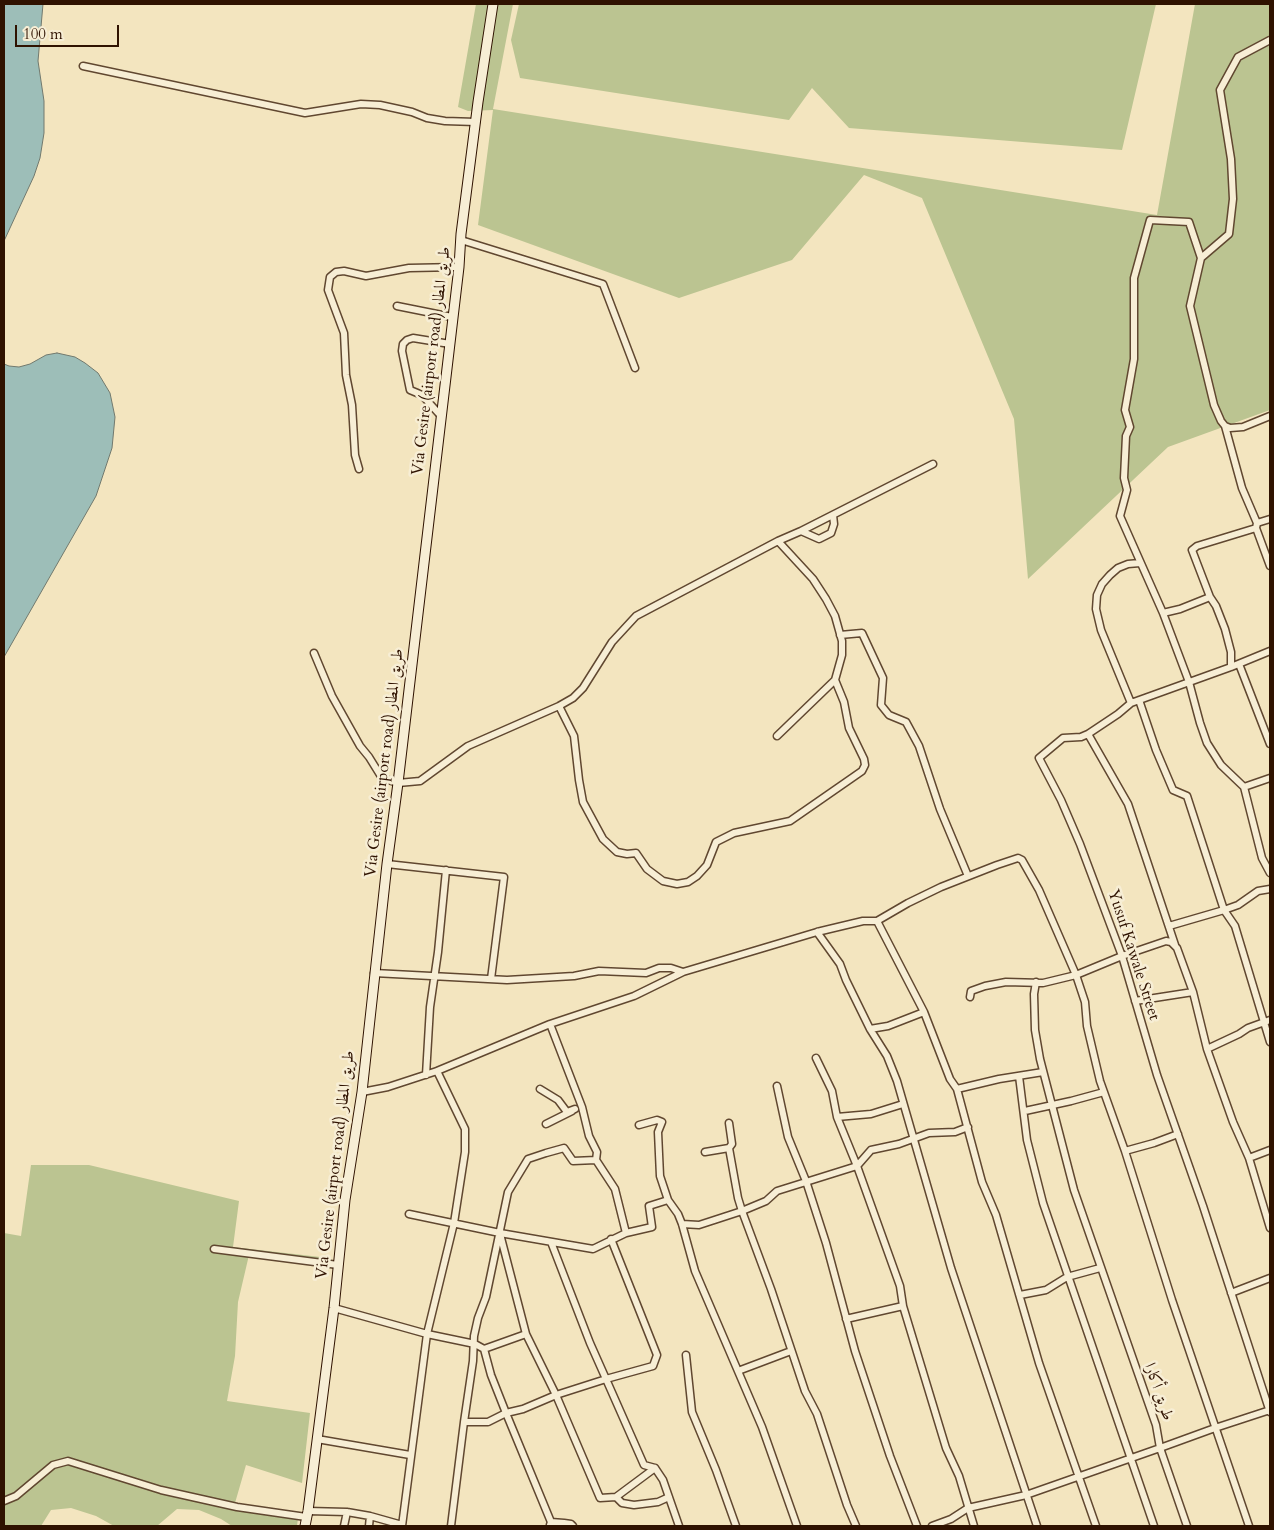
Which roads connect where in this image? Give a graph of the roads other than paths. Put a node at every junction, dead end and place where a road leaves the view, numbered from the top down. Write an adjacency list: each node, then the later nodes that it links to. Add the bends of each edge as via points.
1 (493, 4): 4 (main road, Via Gesire (airport road) طريق المطار)
2 (1270, 40): 6 (street, via 1238,57 1220,90 1233,199 1229,234)
3 (83, 66): 4 (street, via 305,113 361,104 380,105 427,118)
4 (476, 122): 5 (main road, Via Gesire (airport road) طريق المطار)
5 (461, 240): 7 (main road, Via Gesire (airport road) طريق المطار); 11 (street, via 603,284)
6 (1202, 258): 14 (street, via 1190,306 1214,405); 22 (street, via 1189,222 1150,220 1134,278 1134,359 1125,410 1130,427 1126,436 1124,478 1127,490 1120,516)
7 (459, 267): 9 (main road, Via Gesire (airport road) طريق المطار); 16 (street, via 409,268 366,276 336,272 330,277 328,290 344,333 346,375)
8 (397, 306): 9 (street)
9 (452, 317): 10 (main road, Via Gesire (airport road) طريق المطار)
10 (450, 344): 12 (main road, Via Gesire (airport road) طريق المطار); 12 (street, via 413,338 403,344 402,351 410,390 422,395)
11 (635, 368)
12 (441, 416): 40 (main road, Via Gesire (airport road) طريق المطار)
13 (1270, 416): 14 (street, via 1243,427)
14 (1225, 426): 19 (street, via 1242,488)
15 (933, 464): 17 (street)
16 (359, 469)
17 (833, 515): 20 (street); 20 (street, via 831,533 819,539)
18 (1270, 519): 19 (street)
19 (1257, 525): 23 (street); 24 (street, via 1192,550)
20 (801, 531): 21 (street)
21 (778, 541): 26 (street, via 813,578 836,616); 35 (street, via 636,616 612,642 583,688)
22 (1140, 563): 25 (street); 34 (street, via 1128,564 1110,575 1097,595 1096,609 1101,630)
23 (1270, 566)
24 (1210, 597): 25 (street); 30 (street, via 1225,629)
25 (1163, 613): 32 (street)
26 (840, 635): 31 (street, via 842,655); 45 (street, via 862,633 883,678 881,705 889,715 906,722 919,746 940,809)
27 (1270, 651): 29 (street, Yusuf Kawale Street)
28 (314, 653): 40 (street, via 332,696 360,746 382,778)
29 (1239, 664): 30 (street, Yusuf Kawale Street); 38 (street)
30 (1231, 668): 32 (street, Yusuf Kawale Street)
31 (835, 680): 35 (street, via 864,760 862,771 790,821 734,833 716,842 707,865 697,876 677,884 663,881 648,869 636,852 617,852 603,840 583,802 574,736); 37 (street)
32 (1189, 682): 33 (street, Yusuf Kawale Street); 41 (street, via 1207,743 1221,765)
33 (1139, 700): 34 (street, Yusuf Kawale Street); 47 (street, via 1173,790 1187,796)
34 (1131, 703): 36 (street, Yusuf Kawale Street)
35 (559, 706): 40 (street, via 468,746 420,781)
36 (1088, 734): 49 (street, via 1128,804); 52 (street, Yusuf Kawale Street, via 1064,738 1039,758 1080,844)
37 (777, 736)
38 (1270, 744)
39 (1270, 778): 41 (street)
40 (398, 782): 42 (main road, Via Gesire (airport road) طريق المطار)
41 (1244, 787): 44 (street, via 1262,858)
42 (387, 864): 43 (street); 54 (main road, Via Gesire (airport road) طريق المطار)
43 (446, 870): 56 (street); 57 (street, via 504,877)
44 (1270, 873)
45 (968, 876): 48 (street, via 908,903); 55 (street, via 1018,858 1022,860 1039,890)
46 (1270, 889): 47 (street, via 1258,891 1238,906)
47 (1224, 910): 49 (street); 63 (street, via 1235,926)
48 (877, 922): 50 (street, via 863,921); 62 (street)
49 (1169, 926): 51 (street)
50 (817, 932): 53 (street); 65 (street, via 840,964)
51 (1176, 948): 52 (street, via 1172,942 1166,941); 59 (street)
52 (1122, 956): 55 (street); 61 (street, Yusuf Kawale Street)
53 (683, 972): 57 (street, via 659,968 646,972 599,971 566,976); 64 (street, via 634,996)
54 (374, 973): 56 (street); 76 (main road, Via Gesire (airport road) طريق المطار)
55 (1076, 975): 58 (street); 77 (street)
56 (435, 977): 57 (street); 71 (street)
57 (491, 979)
58 (1036, 982): 60 (street, via 985,986 971,991); 70 (street, طريق أكارا, via 1035,1030)
59 (1193, 992): 61 (street); 67 (street)
60 (970, 997)
61 (1135, 1001): 88 (street, Yusuf Kawale Street)
62 (924, 1012): 65 (street, via 888,1026); 75 (street)
63 (1267, 1021): 66 (street); 67 (street)
64 (550, 1024): 69 (street); 80 (street)
65 (870, 1029): 78 (street, via 890,1064)
66 (1270, 1042)
67 (1207, 1049): 94 (street)
68 (816, 1058): 83 (street, via 832,1091)
69 (437, 1071): 71 (street); 101 (street, via 465,1128 465,1152)
70 (1043, 1072): 72 (street); 79 (street, طريق أكارا)
71 (426, 1075): 76 (street)
72 (1019, 1076): 75 (street); 82 (street)
73 (777, 1086): 97 (street, via 788,1137)
74 (540, 1089): 81 (street, via 558,1100 567,1112)
75 (957, 1089): 87 (street)
76 (362, 1092): 109 (main road, Via Gesire (airport road) طريق المطار)
77 (1104, 1092): 79 (street); 91 (street)
78 (902, 1104): 83 (street, via 871,1114); 89 (street)
79 (1050, 1105): 82 (street); 110 (street, طريق أكارا)
80 (582, 1107): 81 (street); 95 (street, via 589,1136 597,1152)
81 (575, 1109): 85 (street)
82 (1025, 1111): 111 (street, via 1034,1173)
83 (837, 1117): 96 (street)
84 (729, 1123): 90 (street, via 732,1144)
85 (546, 1124)
86 (639, 1125): 98 (street, via 657,1120 662,1122 658,1132 660,1176)
87 (968, 1127): 89 (street); 114 (street, via 982,1182 992,1203)
88 (1178, 1134): 91 (street); 113 (street, Yusuf Kawale Street)
89 (914, 1139): 96 (street, via 871,1150); 137 (street, via 951,1268)
90 (729, 1148): 93 (street); 99 (street)
91 (1125, 1150): 130 (street)
92 (1270, 1150): 94 (street)
93 (705, 1152)
94 (1249, 1158): 103 (street)
95 (596, 1160): 104 (street, via 573,1161 564,1148 528,1160 508,1192); 105 (street, via 615,1189)
96 (857, 1166): 97 (street); 115 (street, via 900,1286)
97 (806, 1181): 99 (street, via 777,1191 766,1201); 117 (street)
98 (668, 1200): 102 (street); 105 (street, via 649,1206 652,1227)
99 (742, 1211): 102 (street, via 699,1225); 122 (street)
100 (409, 1214): 101 (street)
101 (454, 1223): 104 (street); 118 (street)
102 (682, 1224): 124 (street, via 695,1271)
103 (1270, 1228)
104 (500, 1233): 107 (street); 119 (street); 120 (street, via 478,1318)
105 (626, 1233): 106 (street)
106 (611, 1239): 107 (street, via 593,1249); 125 (street, via 657,1355 653,1366)
107 (551, 1242): 125 (street)
108 (214, 1249): 109 (street)
109 (338, 1265): 116 (main road, Via Gesire (airport road) طريق المطار)
110 (1100, 1268): 111 (street); 132 (street, طريق أكارا, via 1156,1425)
111 (1068, 1277): 114 (street, via 1046,1290); 134 (street)
112 (1270, 1278): 113 (street)
113 (1231, 1293): 127 (street, Yusuf Kawale Street)
114 (1020, 1295): 136 (street, via 1039,1363)
115 (903, 1306): 117 (street); 141 (street, via 946,1448 959,1476)
116 (334, 1308): 118 (street); 131 (main road, Via Gesire (airport road) طريق المطار)
117 (846, 1319): 155 (street, via 890,1456)
118 (427, 1334): 120 (street); 133 (street)
119 (526, 1334): 121 (street); 126 (street)
120 (475, 1344): 121 (street); 129 (street)
121 (484, 1349): 128 (street)
122 (790, 1351): 124 (street); 154 (street, via 804,1391 817,1414)
123 (686, 1355): 152 (street, via 692,1412)
124 (738, 1371): 153 (street, via 762,1427)
125 (606, 1379): 126 (street); 135 (street, via 644,1465)
126 (556, 1395): 128 (street); 138 (street, via 600,1498)
127 (1270, 1411): 130 (street)
128 (506, 1413): 129 (street, via 488,1422); 145 (street)
129 (464, 1422): 149 (street)
130 (1215, 1428): 132 (street); 162 (street)
131 (317, 1439): 133 (street); 144 (main road, Via Gesire (airport road) طريق المطار)
132 (1160, 1448): 134 (street); 161 (street, طريق أكارا)
133 (410, 1454): 148 (street)
134 (1130, 1458): 136 (street); 160 (street)
135 (655, 1468): 138 (street); 139 (street)
136 (1079, 1475): 137 (street); 159 (street)
137 (1026, 1494): 141 (street); 158 (street)
138 (616, 1497): 139 (street, via 622,1503 634,1505)
139 (669, 1497): 151 (street)
140 (4, 1501): 144 (street, via 16,1496 52,1465 68,1461 161,1490)
141 (968, 1508): 156 (street); 157 (street)
142 (347, 1512): 143 (street); 144 (street); 146 (street)
143 (370, 1516): 147 (street); 148 (street)
144 (306, 1518)
145 (551, 1524): 150 (street)
146 (344, 1526)
147 (369, 1526)
148 (402, 1526)
149 (451, 1526)
150 (573, 1526)
151 (680, 1526)
152 (736, 1526)
153 (796, 1526)
154 (856, 1526)
155 (917, 1526)
156 (932, 1526)
157 (974, 1526)
158 (1037, 1526)
159 (1096, 1526)
160 (1154, 1526)
161 (1187, 1526)
162 (1249, 1526)

